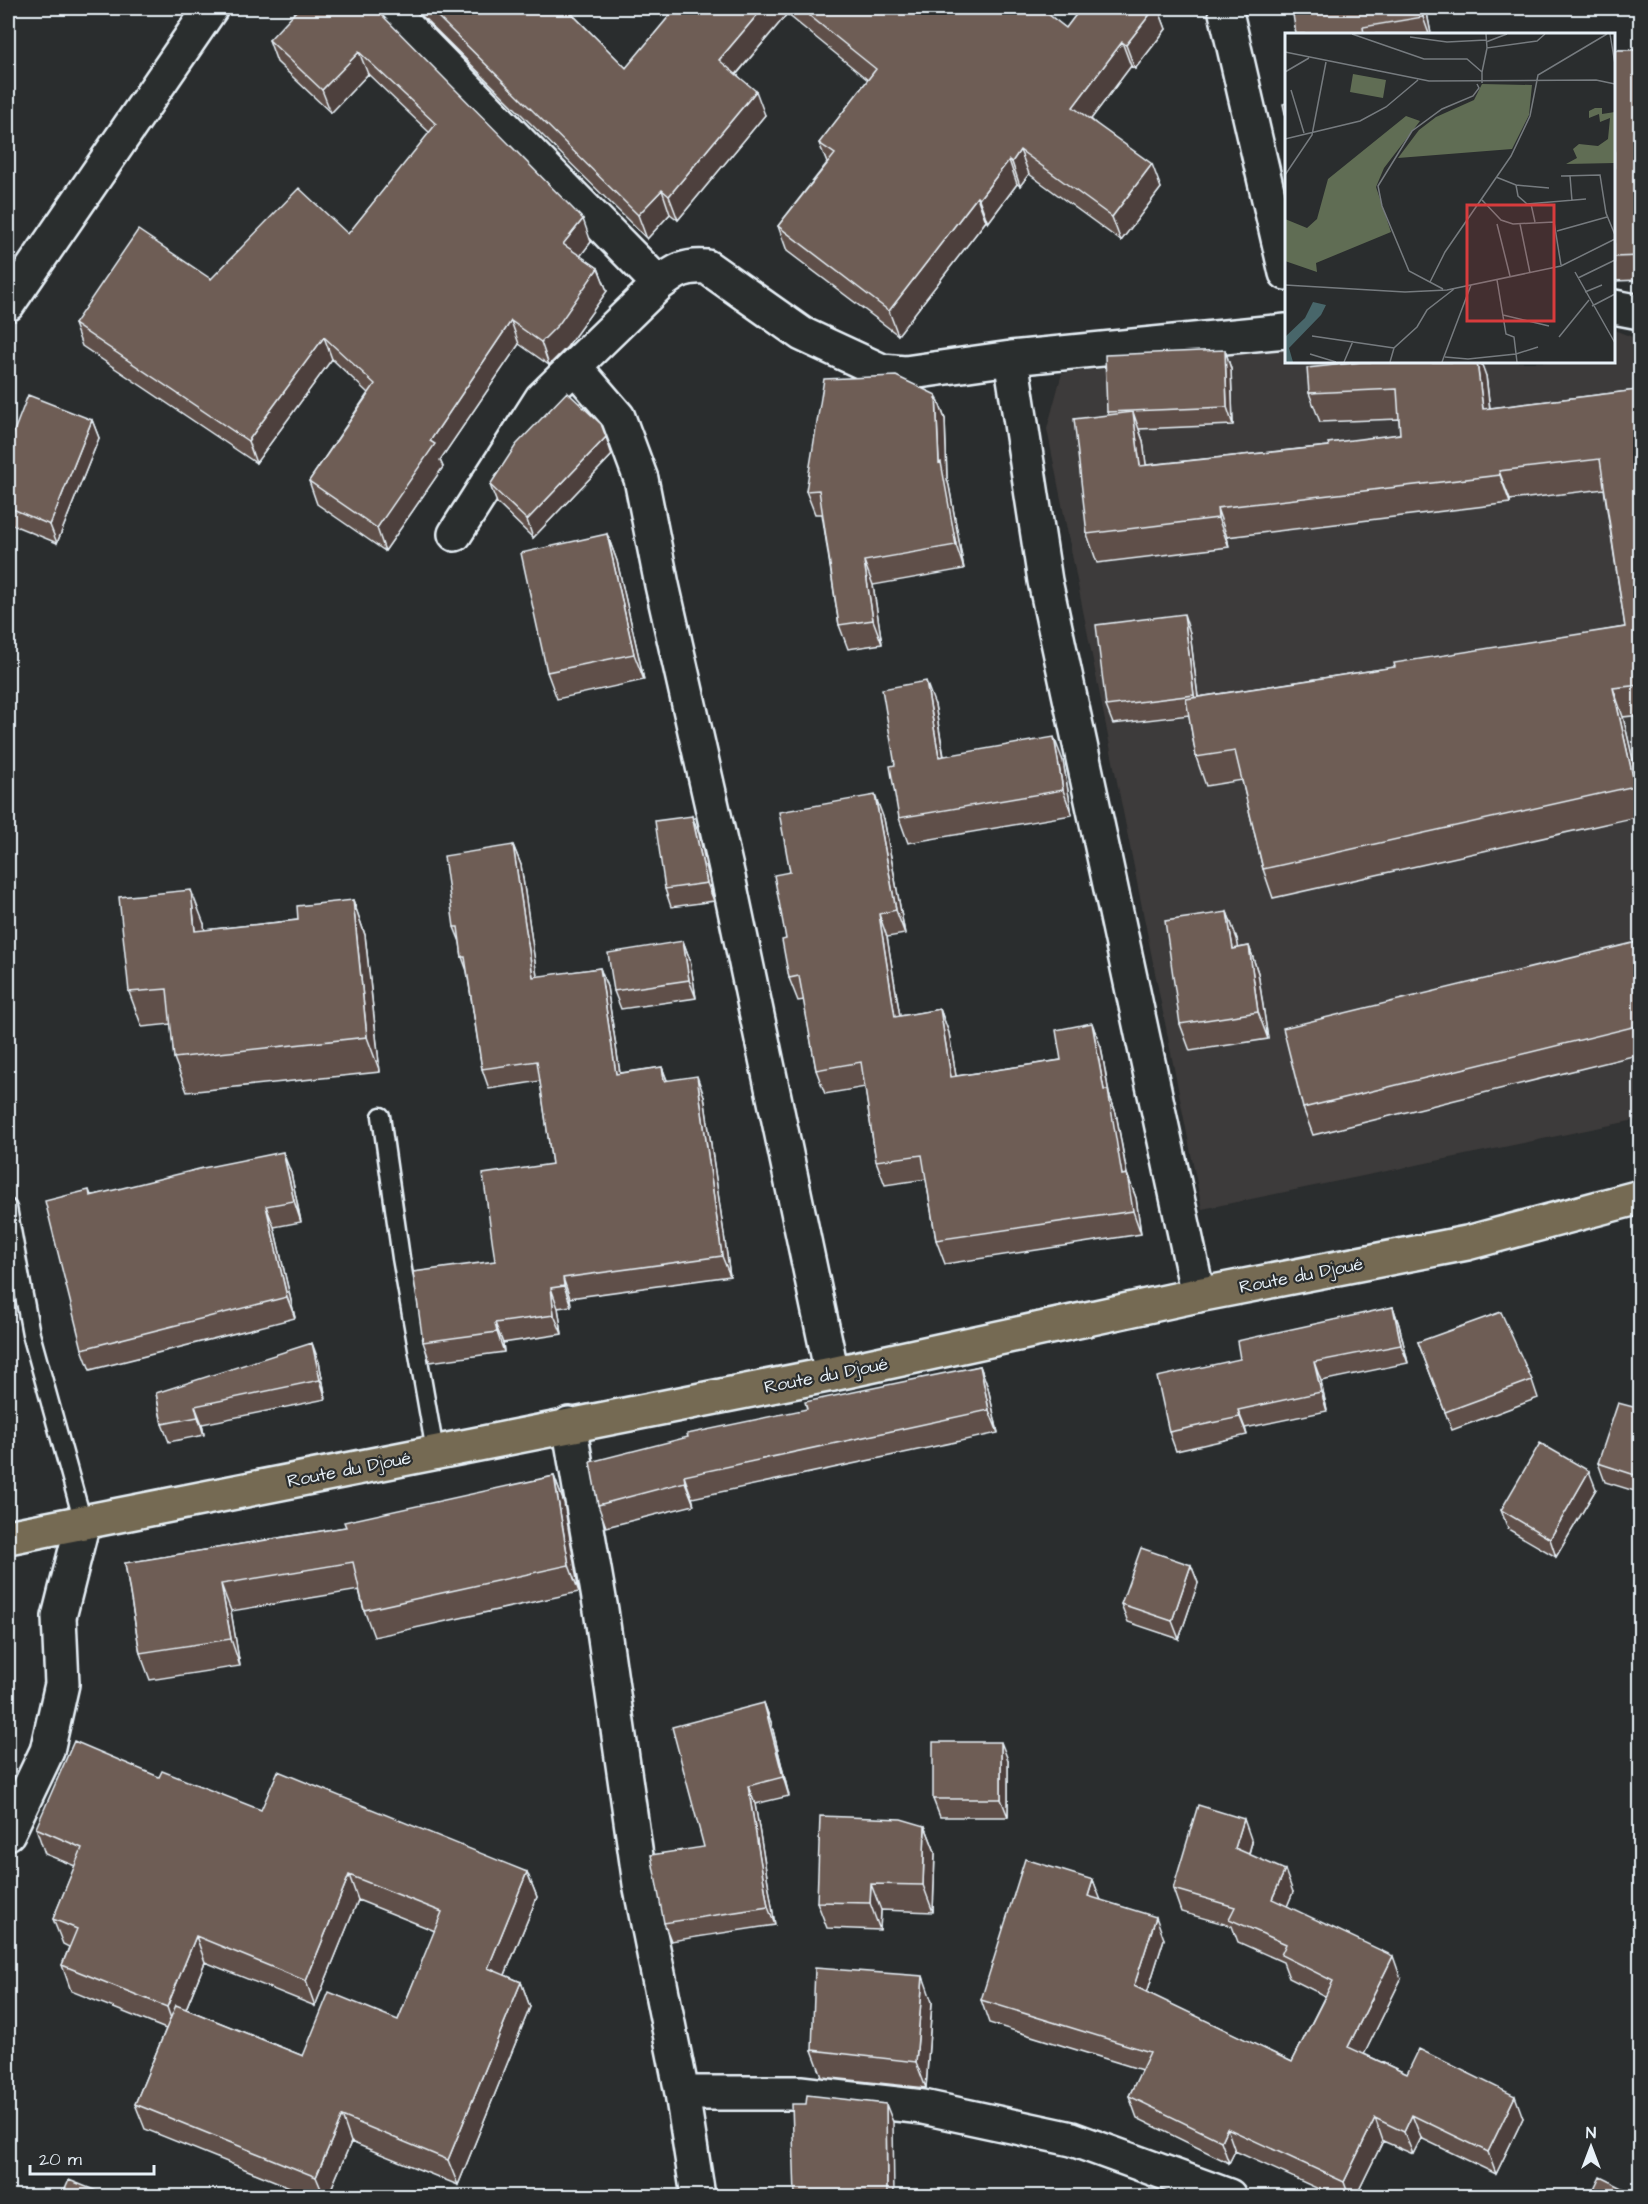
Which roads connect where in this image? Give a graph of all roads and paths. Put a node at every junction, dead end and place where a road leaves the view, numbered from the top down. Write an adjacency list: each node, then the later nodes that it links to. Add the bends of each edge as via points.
1 (211, 8): 6 (street)
2 (388, 8): 5 (street)
3 (1225, 8): 4 (street)
4 (1285, 264)
5 (659, 284): 10 (street, via 678,269 707,267 802,334 882,371 905,374); 11 (street)
6 (8, 304)
7 (1615, 307): 8 (street)
8 (1641, 312)
9 (1285, 331): 10 (street)
10 (1011, 358): 16 (street, via 1045,581)
11 (575, 367): 12 (street, via 542,398); 17 (street, via 618,417 641,479)
12 (455, 534)
13 (381, 1116): 19 (lane)
14 (1641, 1197): 16 (main road, Route du Djoué, via 1467,1243)
15 (8, 1208): 20 (lane, via 31,1334)
16 (1198, 1295): 17 (main road, Route du Djoué)
17 (832, 1374): 18 (main road, Route du Djoué)
18 (569, 1424): 19 (main road, Route du Djoué); 23 (street, via 601,1610 640,1884)
19 (435, 1451): 20 (main road, Route du Djoué)
20 (83, 1522): 21 (main road, Route du Djoué); 22 (street, via 59,1617 62,1684 47,1751)
21 (8, 1537)
22 (8, 1833)
23 (682, 2093): 24 (street); 25 (street, via 800,2093 923,2107 1072,2139)
24 (698, 2196)
25 (1229, 2196)

